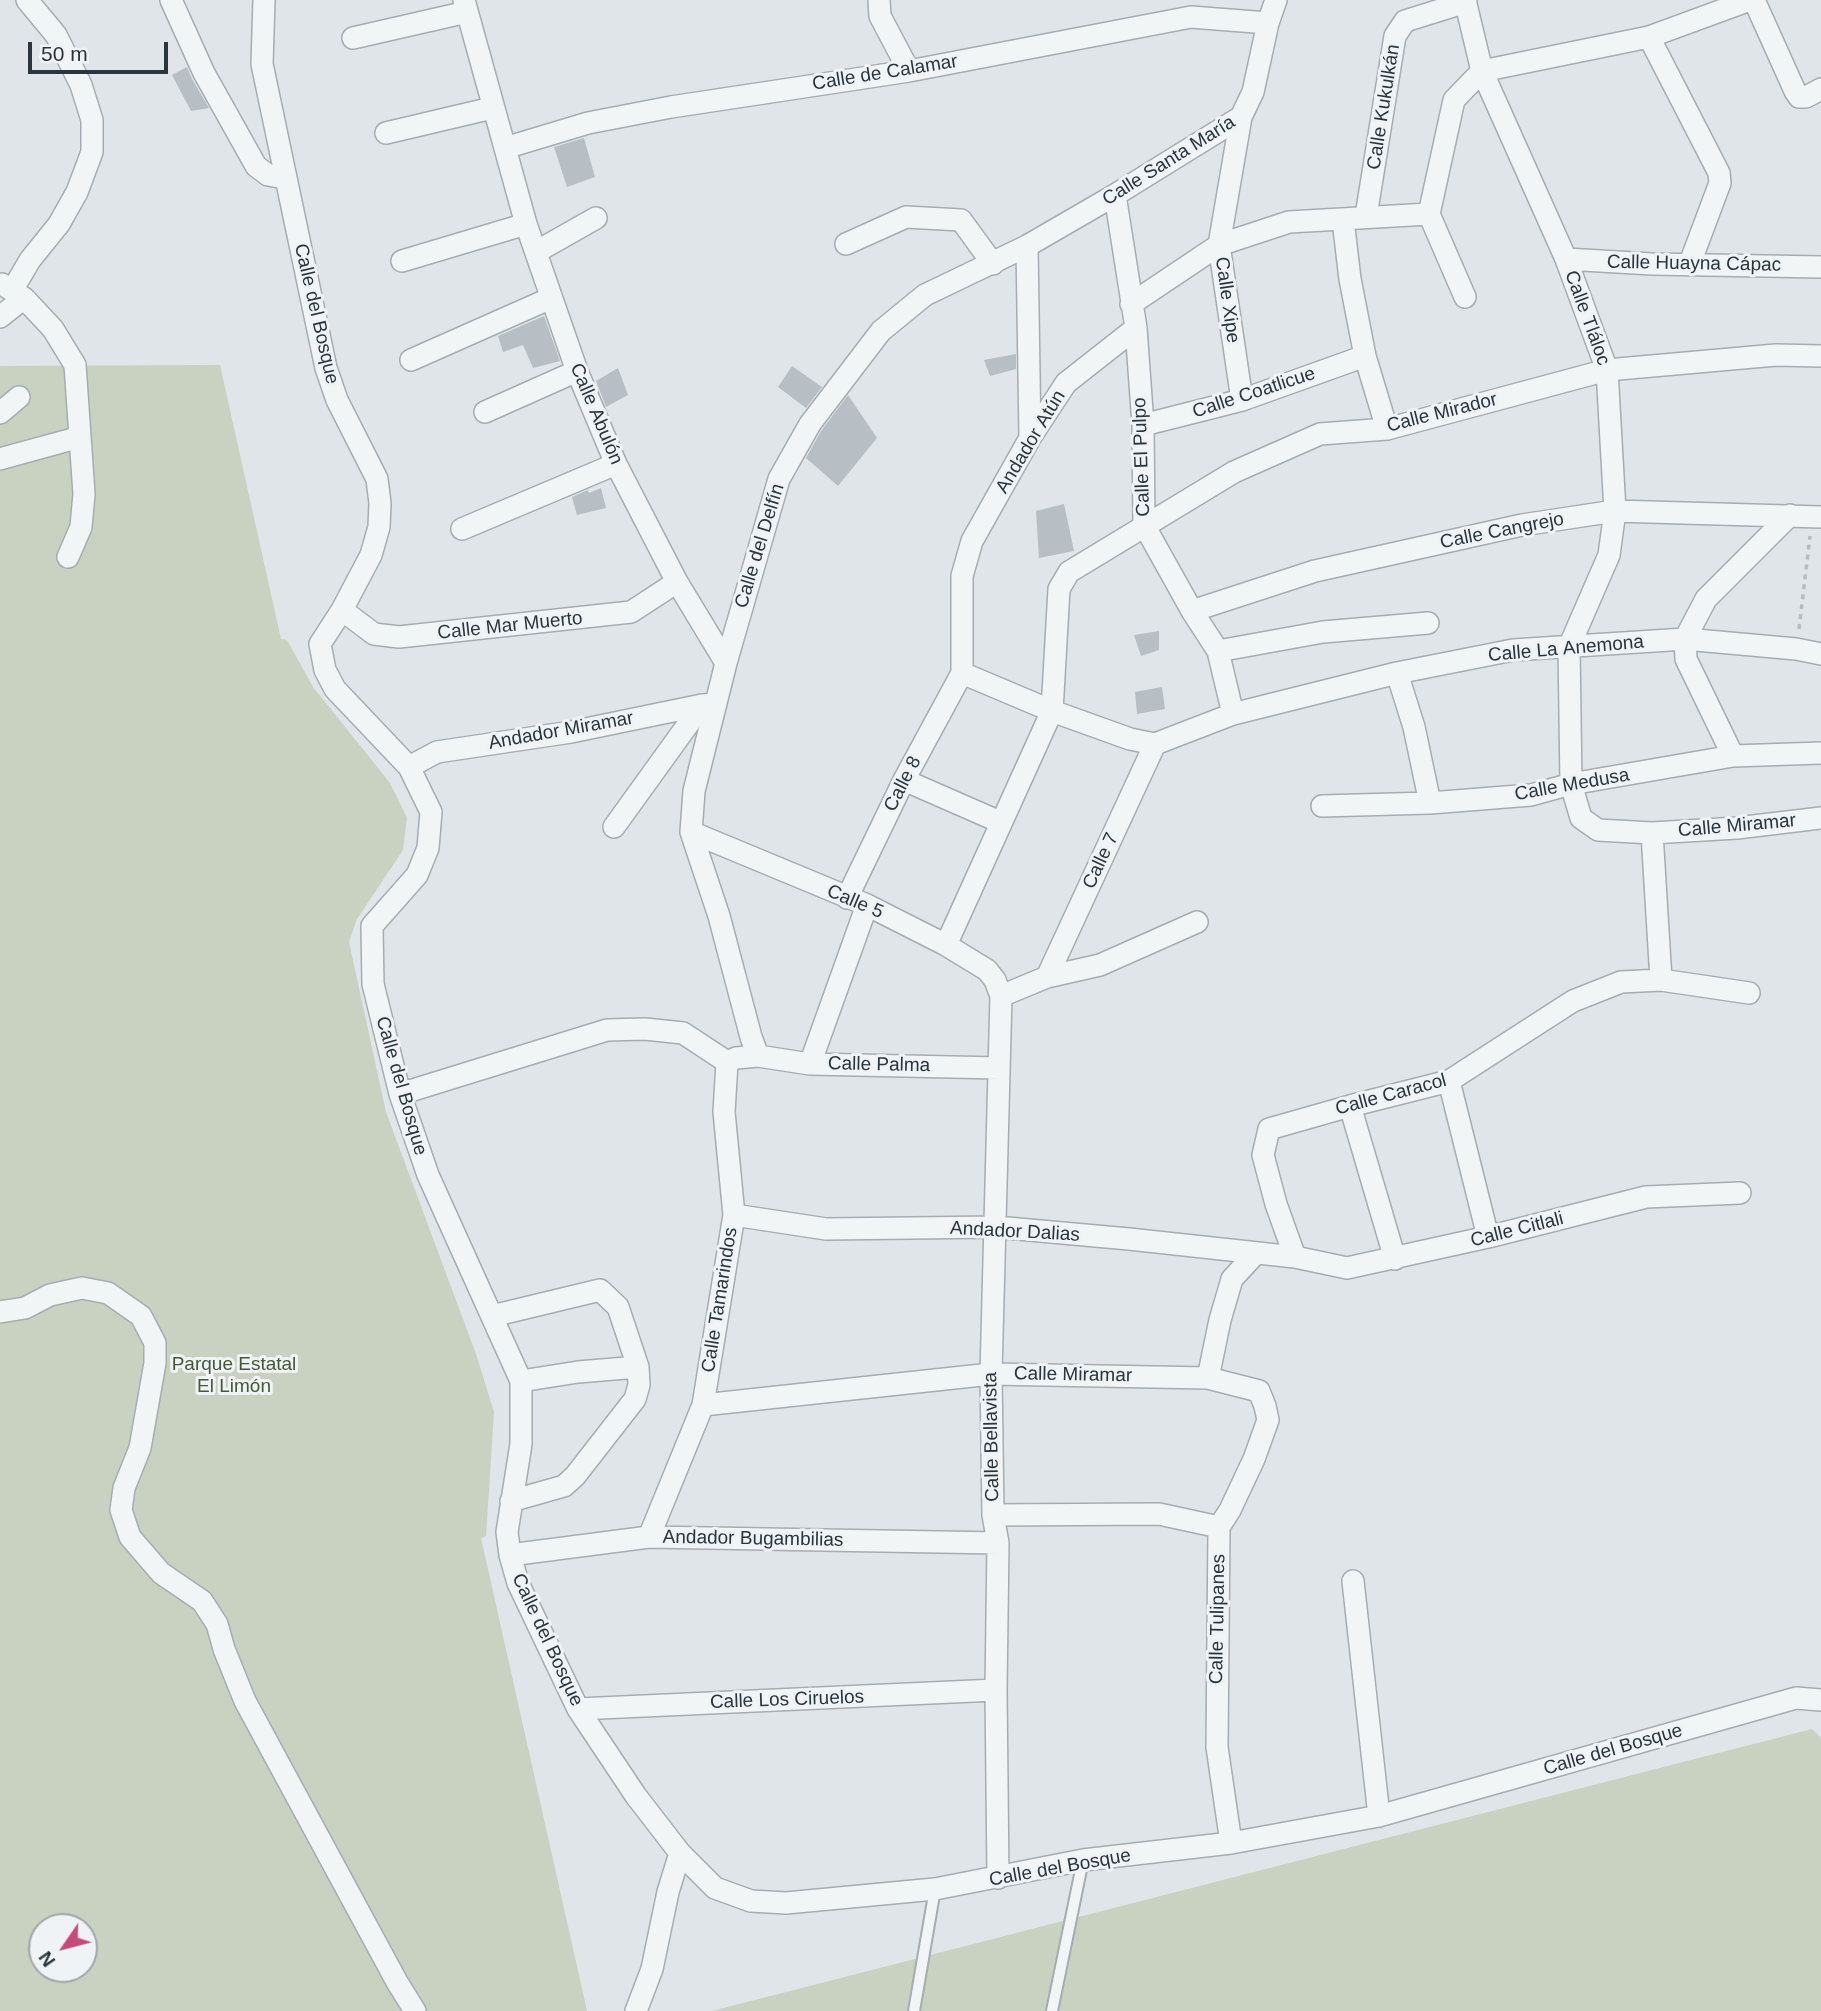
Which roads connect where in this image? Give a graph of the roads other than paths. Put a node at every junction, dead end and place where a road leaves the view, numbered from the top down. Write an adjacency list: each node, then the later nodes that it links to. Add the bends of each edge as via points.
1 (27, 0): 36 (street, via 56,35 81,85 92,120 92,152 59,224)
2 (171, 0): 20 (street, via 204,73 256,166 268,175)
3 (264, 0): 20 (street, Calle del Bosque, via 262,64)
4 (879, 0): 13 (street, via 880,16)
5 (1276, 0): 10 (street, Calle Santa María)
6 (1752, 0): 11 (street); 15 (street, via 1795,92 1806,97)
7 (1465, 1): 14 (street, Calle Tláloc); 23 (street, Calle Kukulkán, via 1405,21 1395,36)
8 (465, 6): 12 (street); 16 (street, Calle Abulón)
9 (1187, 9): 10 (street, Calle de Calamar); 13 (street, Calle de Calamar)
10 (1268, 23): 17 (street, Calle Santa María, via 1253,92)
11 (1649, 37): 14 (street); 33 (street, via 1719,173 1720,183)
12 (354, 38)
13 (909, 71): 19 (street, Calle de Calamar, via 588,122)
14 (1482, 71): 22 (street, via 1454,100); 31 (street, Calle Tláloc)
15 (1821, 89)
16 (492, 108): 18 (street); 19 (street, Calle Abulón)
17 (1241, 117): 21 (street, Calle Santa María); 28 (street, Calle Xipe)
18 (386, 132)
19 (505, 148): 26 (street, Calle Abulón)
20 (285, 178): 64 (street, Calle del Bosque, via 326,368 377,479 379,527 371,555)
21 (1115, 195): 29 (street, Calle Santa María); 39 (street, Calle El Pulpo)
22 (1429, 214): 23 (street); 37 (street)
23 (1366, 216): 25 (street)
24 (596, 218): 30 (street)
25 (1343, 220): 28 (street, via 1289,222); 42 (street)
26 (526, 224): 30 (street, Calle Abulón); 32 (street)
27 (846, 244): 34 (street, via 906,217 961,220)
28 (1219, 245): 39 (street); 48 (street, Calle Xipe)
29 (1027, 246): 34 (street, Calle del Delfín); 54 (street)
30 (536, 252): 38 (street, Calle Abulón)
31 (1566, 259): 33 (street, Calle Huayna Cápac); 45 (street, Calle Tláloc)
32 (402, 261)
33 (1690, 263): 35 (street, Calle Huayna Cápac)
34 (993, 264): 71 (street, Calle del Delfín, via 925,295 881,331 810,424 779,479)
35 (1821, 267)
36 (9, 289): 40 (street); 53 (street, via 52,329 75,365)
37 (1465, 297)
38 (551, 298): 44 (street); 46 (street, Calle Abulón)
39 (1131, 304): 41 (street, Calle El Pulpo)
40 (0, 317)
41 (1136, 328): 51 (street, Calle El Pulpo); 54 (street, Andador Atún, via 1066,383)
42 (1365, 356): 48 (street, Calle Coatlicue); 52 (street)
43 (1821, 356): 45 (street, Calle Mirador, via 1776,355)
44 (411, 360)
45 (1607, 370): 52 (street, Calle Mirador); 57 (street, Calle Tláloc)
46 (577, 371): 49 (street); 56 (street, Calle Abulón)
47 (19, 397): 50 (street)
48 (1242, 400): 51 (street, Calle Coatlicue)
49 (485, 412)
50 (0, 413)
51 (1143, 425): 60 (street, Calle El Pulpo)
52 (1387, 429): 60 (street, Calle Mirador, via 1320,434 1234,472)
53 (80, 437): 55 (street); 62 (street, via 81,527)
54 (1030, 438): 72 (street, Andador Atún, via 972,541 962,576)
55 (0, 459)
56 (616, 464): 61 (street); 63 (street, Calle Abulón)
57 (1615, 510): 58 (street, Calle Cangrejo); 65 (street, Calle Cangrejo, via 1522,525 1315,571); 68 (street, Calle Tláloc, via 1609,555)
58 (1790, 515): 59 (street, Calle Cangrejo); 67 (street, via 1706,599)
59 (1817, 516)
60 (1144, 525): 65 (street, Calle El Pulpo); 75 (street, Calle Mirador, via 1069,572 1059,589)
61 (462, 529)
62 (68, 557)
63 (677, 582): 64 (street, Calle Mar Muerto, via 631,612 399,637 374,634); 71 (street, Calle Abulón)
64 (342, 610): 80 (street, Calle del Bosque, via 320,644 325,670 335,689)
65 (1192, 611): 69 (street, Calle El Pulpo)
66 (1428, 622): 69 (street, via 1323,632)
67 (1685, 639): 68 (street, Calle La Anemona); 70 (street, Calle La Anemona); 79 (street, via 1686,659)
68 (1569, 647): 73 (street, Calle La Anemona, via 1513,650); 82 (street)
69 (1218, 651): 76 (street, Calle El Pulpo)
70 (1821, 654)
71 (726, 663): 74 (street, Calle del Delfín)
72 (962, 673): 75 (street); 81 (street, Calle 8)
73 (1397, 673): 76 (street, Calle La Anemona); 83 (street)
74 (709, 704): 80 (street, Andador Miramar, via 438,752); 87 (street); 88 (street, Calle del Delfín)
75 (1052, 711): 77 (street); 86 (street)
76 (1233, 714): 77 (street, Calle La Anemona)
77 (1155, 744): 93 (street, Calle 7)
78 (1821, 753): 79 (street, Calle Medusa)
79 (1733, 756): 82 (street, Calle Medusa)
80 (408, 767): 102 (street, Calle del Bosque, via 431,812 428,848 418,875 372,926 373,984)
81 (904, 780): 86 (street); 90 (street, Calle 8)
82 (1571, 784): 83 (street, Calle Medusa, via 1531,795); 89 (street, Calle Miramar, via 1581,818 1598,830)
83 (1430, 803): 84 (street, Calle Medusa)
84 (1322, 806)
85 (1821, 818): 89 (street, Calle Miramar)
86 (1000, 822): 92 (street)
87 (614, 827)
88 (691, 832): 90 (street, Calle 5); 97 (street)
89 (1652, 833): 94 (street)
90 (857, 901): 92 (street, Calle 5); 99 (street, Calle 8)
91 (1197, 922): 93 (street, via 1100,965)
92 (946, 945): 96 (street, Calle 5, via 987,970)
93 (1047, 977): 96 (street)
94 (1661, 980): 95 (street, Calle Caracol); 101 (street, Calle Caracol, via 1621,982 1573,1001)
95 (1749, 993)
96 (1001, 996): 100 (street, Calle Bellavista)
97 (758, 1056): 98 (street, Calle Palma); 99 (street, Calle Palma)
98 (732, 1060): 102 (street, via 683,1033 607,1030); 105 (street, Calle Tamarindos, via 724,1112)
99 (810, 1064): 100 (street, Calle Palma)
100 (999, 1068): 106 (street, Calle Bellavista)
101 (1449, 1081): 103 (street, Calle Caracol); 107 (street)
102 (400, 1094): 112 (street, Calle del Bosque, via 428,1175)
103 (1350, 1106): 109 (street, Calle Caracol, via 1269,1129 1262,1155); 110 (street)
104 (1740, 1193): 107 (street, Calle Citlali, via 1646,1197)
105 (734, 1215): 106 (street, Andador Dalias, via 826,1229); 117 (street, Calle Tamarindos)
106 (996, 1227): 108 (street, Andador Dalias); 114 (street, Calle Bellavista)
107 (1488, 1237): 110 (street, Calle Citlali)
108 (1256, 1253): 109 (street, Andador Dalias); 115 (street, via 1232,1279)
109 (1296, 1258): 110 (street, Calle Citlali, via 1347,1268)
110 (1395, 1259)
111 (0, 1312): 135 (street, via 82,1288 108,1293 141,1316 155,1343 155,1363 140,1448 124,1488 121,1510 130,1537 161,1573 202,1601 218,1624 245,1702)
112 (492, 1316): 113 (street, via 600,1290 618,1307); 116 (street, Calle del Bosque)
113 (638, 1367): 116 (street); 119 (street, via 635,1399 575,1476 564,1486)
114 (991, 1374): 115 (street, Calle Miramar); 117 (street, Calle Miramar); 120 (street, Calle Bellavista)
115 (1208, 1378): 118 (street, Calle Miramar, via 1259,1391)
116 (521, 1381): 119 (street, Calle del Bosque, via 520,1444)
117 (703, 1405): 122 (street, Calle Tamarindos)
118 (1265, 1406): 121 (street, Calle Tulipanes, via 1268,1420 1254,1459)
119 (511, 1501): 124 (street, Calle del Bosque)
120 (993, 1515): 121 (street, via 1159,1514); 123 (street, Calle Bellavista)
121 (1219, 1527): 130 (street, Calle Tulipanes, via 1217,1748)
122 (649, 1537): 123 (street, Andador Bugambilias); 124 (street, Andador Bugambilias)
123 (998, 1543): 126 (street, Calle Bellavista)
124 (510, 1555): 128 (street, Calle del Bosque, via 518,1583)
125 (1353, 1581): 129 (street)
126 (996, 1690): 128 (street, Calle Los Ciruelos); 133 (street, Calle Bellavista)
127 (1821, 1700): 129 (street, Calle del Bosque, via 1796,1698)
128 (578, 1709): 131 (street, Calle del Bosque)
129 (1379, 1816): 130 (street, Calle del Bosque)
130 (1231, 1843): 132 (street, Calle del Bosque)
131 (680, 1853): 134 (street, Calle del Bosque, via 715,1888 751,1901 786,1903); 136 (street, via 652,1969)
132 (1083, 1860): 133 (street, Calle del Bosque); 138 (lane)
133 (998, 1878): 134 (street, Calle del Bosque)
134 (935, 1889): 137 (lane)
135 (415, 2011)
136 (636, 2011)
137 (914, 2011)
138 (1052, 2011)

